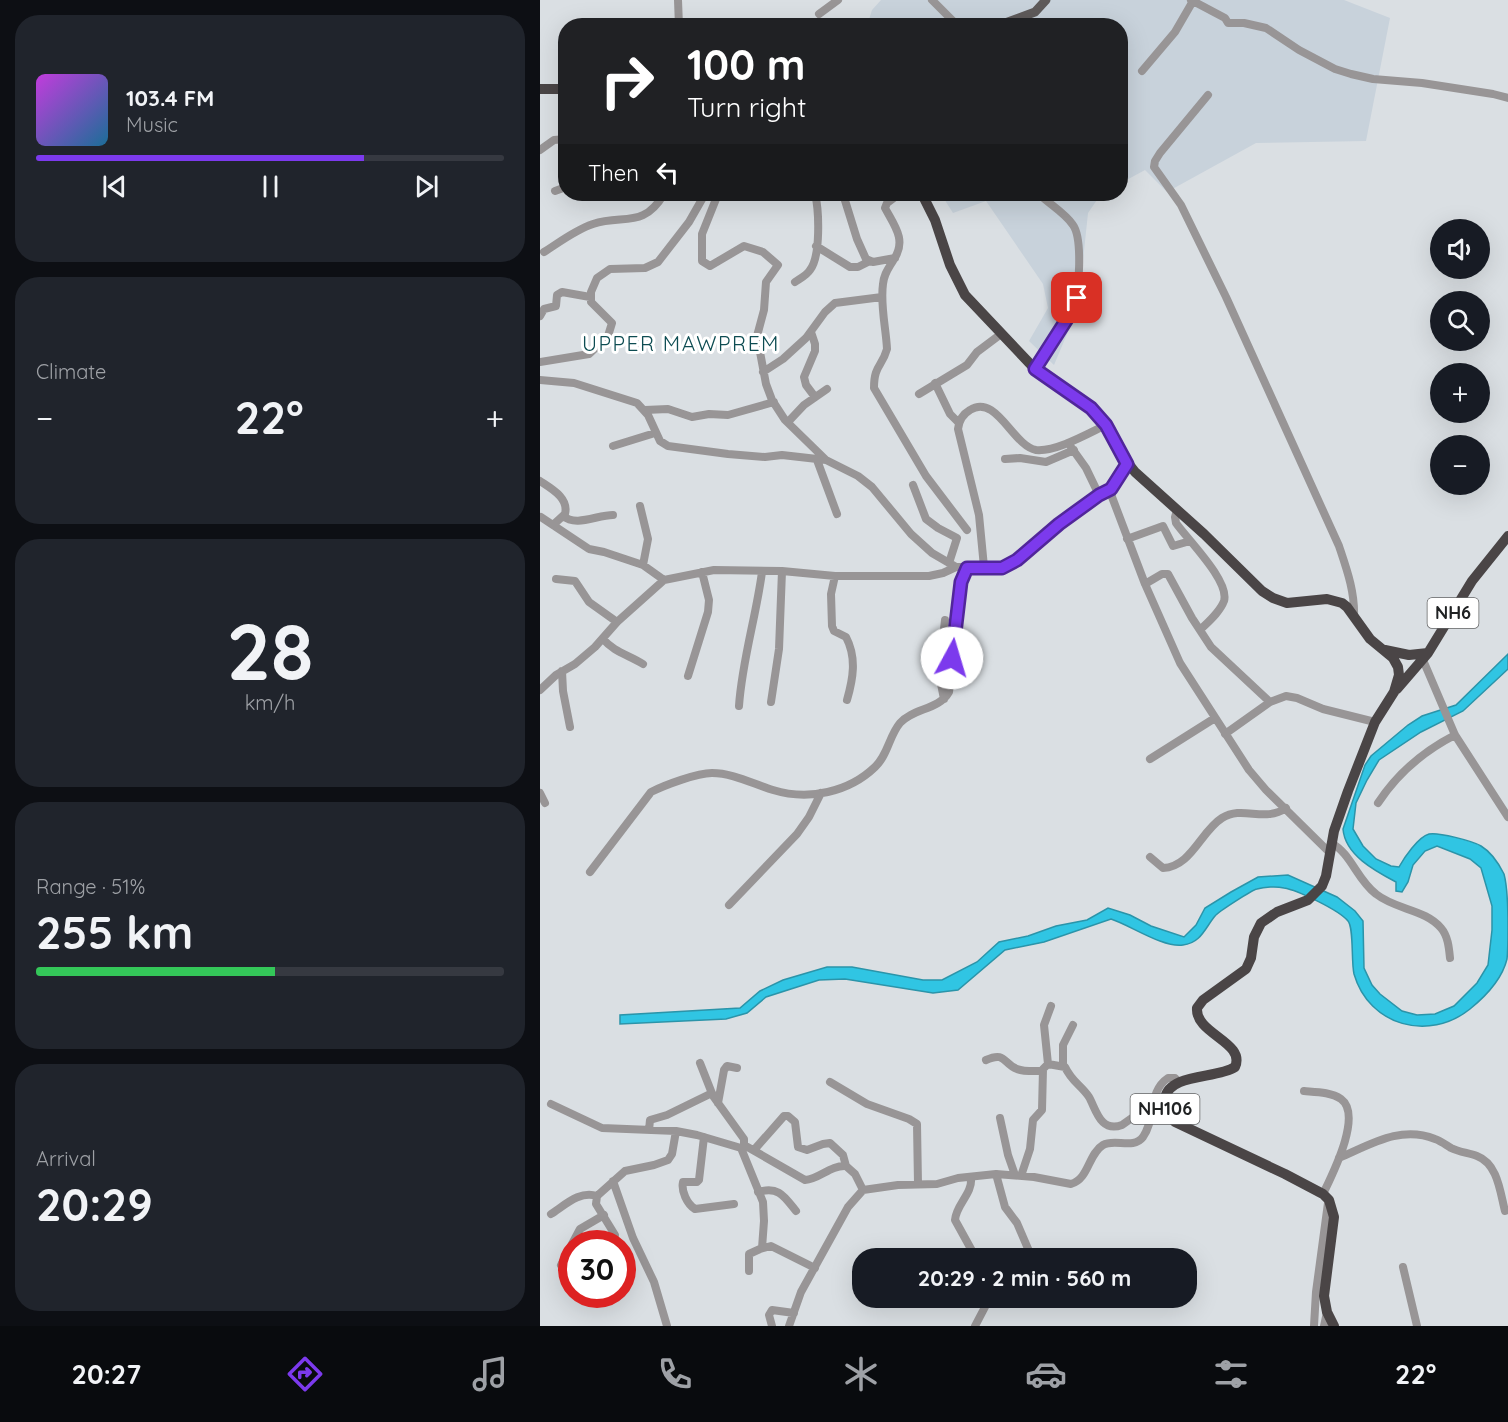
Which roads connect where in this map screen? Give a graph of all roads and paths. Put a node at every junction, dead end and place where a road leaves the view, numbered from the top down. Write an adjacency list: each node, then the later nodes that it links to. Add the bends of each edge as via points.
1 (678, 0): 9 (street)
2 (838, 0): 8 (street)
3 (932, 0): 10 (street)
4 (1046, 0): 11 (main road, via 1035,12)
5 (1192, 0): 7 (street); 12 (street, via 1175,32)
6 (1208, 0): 7 (street)
7 (1214, 12): 16 (street, via 1228,23 1266,28 1316,59 1351,74)
8 (819, 14)
9 (679, 18)
10 (950, 18)
11 (1019, 18)
12 (1142, 71)
13 (540, 89): 14 (highway)
14 (558, 89)
15 (1208, 95): 85 (street, via 1160,153 1154,167 1181,206 1221,287 1334,536 1352,587)
16 (1508, 98)
17 (558, 140): 18 (street)
18 (540, 150)
19 (558, 190): 20 (street)
20 (555, 191)
21 (658, 201): 30 (street, via 638,218 592,224)
22 (701, 201): 34 (street, via 658,262 645,268 606,271 592,285)
23 (715, 201): 41 (street, via 702,234 702,261 710,266 744,246 762,252 778,266 766,282 757,336)
24 (816, 201): 29 (street)
25 (845, 201): 32 (street, via 859,243)
26 (890, 201): 31 (street, via 885,208 900,238)
27 (926, 201): 38 (highway, via 958,283)
28 (1046, 201): 40 (street, via 1073,224 1079,240 1077,298)
29 (816, 246): 32 (street, via 850,267); 33 (street, via 811,270)
30 (544, 252)
31 (895, 258): 32 (street); 35 (street, via 885,275)
32 (870, 261)
33 (795, 282)
34 (590, 297): 36 (street, via 562,292 557,295 556,306 544,309); 39 (street, via 593,306 612,323 608,336 589,354)
35 (882, 297): 37 (street, via 835,303); 70 (street, via 887,349 875,372 874,388 926,476)
36 (540, 316)
37 (811, 332): 41 (street); 46 (street, via 815,351 804,377)
38 (1001, 334): 40 (highway); 43 (street, via 967,365)
39 (540, 362)
40 (1035, 369): 51 (highway, via 1091,408)
41 (763, 372): 47 (street)
42 (540, 380): 48 (street, via 585,385 637,403)
43 (935, 383): 45 (street); 50 (street)
44 (828, 389): 46 (street)
45 (919, 394)
46 (815, 397): 49 (street)
47 (774, 402): 48 (street, via 728,415 692,417 668,409); 49 (street)
48 (645, 410): 52 (street)
49 (788, 422): 57 (street)
50 (958, 423): 53 (street, via 968,410 984,407 995,412 1028,447 1043,450); 76 (street, via 979,514)
51 (1106, 425): 53 (street); 58 (highway)
52 (655, 433): 54 (street); 57 (street, via 660,441 675,448)
53 (1068, 442): 55 (street)
54 (613, 446)
55 (1074, 450): 56 (street, via 1046,462); 62 (street)
56 (1005, 459)
57 (822, 460): 65 (street); 75 (street, via 866,482 923,546)
58 (1127, 464): 61 (street); 64 (highway)
59 (540, 481): 67 (street, via 563,499)
60 (913, 485): 75 (street, via 926,519 957,538)
61 (1111, 489): 62 (street); 72 (street)
62 (1099, 495): 76 (street, via 1017,560 1002,568)
63 (640, 506): 74 (street, via 648,539)
64 (1177, 510): 73 (street, via 1176,523); 85 (highway, via 1250,581 1273,598 1295,604 1335,601 1347,607)
65 (837, 514)
66 (613, 515): 67 (street, via 574,521)
67 (563, 516): 69 (street)
68 (542, 517): 69 (street)
69 (554, 525): 74 (street, via 589,549)
70 (967, 530)
71 (1508, 536): 91 (highway, NH6, via 1472,581)
72 (1127, 539): 73 (street, via 1163,526 1173,546); 84 (street)
73 (1190, 541): 88 (street, via 1225,594 1222,604)
74 (643, 565): 83 (street)
75 (953, 565): 77 (street); 81 (street, via 943,573 929,576)
76 (984, 567): 77 (street)
77 (967, 568): 97 (street, via 961,582 951,682)
78 (782, 571): 80 (street); 81 (street); 99 (street, via 779,649)
79 (702, 572): 80 (street); 83 (street); 94 (street, via 708,612)
80 (762, 572): 101 (street)
81 (835, 576): 98 (street, via 832,629 846,637 853,660)
82 (556, 579): 87 (street, via 575,580 589,602)
83 (664, 580): 87 (street)
84 (1145, 584): 88 (street, via 1168,573); 102 (street, via 1180,663)
85 (1354, 617): 90 (highway)
86 (945, 620): 97 (street, via 939,674)
87 (617, 622): 89 (street)
88 (1200, 630): 100 (street, via 1211,647)
89 (603, 639): 92 (street, via 615,651); 93 (street)
90 (1382, 649): 91 (highway, NH6); 96 (highway, NH106, via 1398,667)
91 (1425, 657): 96 (highway, NH106); 105 (street)
92 (643, 664)
93 (562, 671): 95 (street); 104 (street)
94 (688, 676)
95 (540, 690)
96 (1394, 692): 103 (highway, NH106)
97 (944, 699): 109 (street, via 905,718 881,760 869,772 849,787)
98 (847, 700)
99 (771, 702)
100 (1270, 702): 103 (street, via 1291,696); 106 (street)
101 (739, 706)
102 (1215, 718): 106 (street); 107 (street)
103 (1375, 722): 114 (highway, NH106, via 1340,811)
104 (570, 727)
105 (1454, 733): 111 (street, via 1400,774); 113 (street)
106 (1225, 734): 112 (street, via 1249,770)
107 (1150, 759)
108 (540, 793): 110 (street)
109 (821, 793): 116 (street, via 789,794 712,773 664,785 651,792); 117 (street, via 796,834)
110 (544, 803)
111 (1378, 803)
112 (1286, 808): 114 (street); 115 (street, via 1272,815 1226,816 1173,866 1163,868)
113 (1508, 817)
114 (1330, 850): 118 (street, via 1341,847 1366,886 1382,899 1434,921 1446,935); 126 (highway, NH106, via 1322,886 1308,900 1261,923 1246,969 1197,1008 1200,1020 1234,1050 1235,1067)
115 (1150, 857)
116 (590, 872)
117 (729, 905)
118 (1450, 958)
119 (1051, 1006): 124 (street, via 1044,1025)
120 (1073, 1025): 123 (street, via 1063,1045)
121 (987, 1060): 124 (street, via 1005,1059 1017,1069)
122 (700, 1063): 129 (street)
123 (1063, 1066): 124 (street); 131 (street, via 1089,1098 1097,1115 1110,1126 1122,1125)
124 (1045, 1067): 142 (street, via 1042,1110 1033,1120 1030,1149)
125 (738, 1068): 130 (street, via 727,1066 724,1070)
126 (1179, 1082): 131 (street, via 1172,1077 1164,1081); 149 (highway, NH106, via 1168,1089 1164,1101 1168,1115 1176,1122)
127 (830, 1083): 145 (street, via 867,1104 918,1124)
128 (1305, 1091): 139 (street, via 1336,1096 1348,1107 1347,1130)
129 (712, 1093): 130 (street); 134 (street, via 650,1120)
130 (718, 1103): 137 (street, via 744,1139)
131 (1153, 1103): 142 (street, via 1142,1137 1134,1143 1104,1144 1077,1182)
132 (551, 1104): 134 (street, via 602,1128)
133 (1000, 1118): 142 (street, via 1008,1155)
134 (649, 1130): 135 (street)
135 (676, 1131): 136 (street); 144 (street, via 668,1161 625,1171)
136 (704, 1137): 137 (street); 150 (street, via 699,1180 683,1182 689,1205 695,1209)
137 (743, 1147): 138 (street); 147 (street)
138 (754, 1150): 140 (street, via 805,1180); 140 (street, via 788,1116 795,1122 798,1147 807,1150 830,1143 843,1155)
139 (1339, 1158): 149 (street); 152 (street, via 1394,1135 1434,1139 1479,1157 1493,1168)
140 (846, 1166): 146 (street)
141 (996, 1174): 142 (street); 143 (street); 159 (street, via 1005,1208 1017,1223)
142 (1018, 1175)
143 (971, 1177): 145 (street); 158 (street, via 971,1186 955,1220)
144 (613, 1181): 148 (street); 166 (street, via 654,1282)
145 (918, 1184): 146 (street)
146 (863, 1190): 161 (street, via 848,1207)
147 (758, 1192): 151 (street, via 778,1191); 157 (street, via 764,1212)
148 (597, 1196): 153 (street, via 583,1195); 154 (street, via 596,1204)
149 (1326, 1197): 165 (highway, via 1334,1216 1324,1296); 170 (street)
150 (734, 1204)
151 (796, 1211)
152 (1505, 1211)
153 (551, 1214)
154 (604, 1215): 155 (street); 156 (street)
155 (579, 1230)
156 (613, 1230)
157 (762, 1248): 161 (street, via 771,1246); 162 (street, via 749,1254)
158 (970, 1248)
159 (1028, 1248)
160 (1402, 1267): 173 (street)
161 (815, 1268): 164 (street)
162 (749, 1271)
163 (984, 1308): 169 (street)
164 (794, 1312): 167 (street, via 771,1310); 168 (street)
165 (1327, 1312): 171 (street); 172 (highway)
166 (667, 1326)
167 (772, 1326)
168 (789, 1326)
169 (975, 1326)
170 (1314, 1326)
171 (1324, 1326)
172 (1334, 1326)
173 (1417, 1326)

